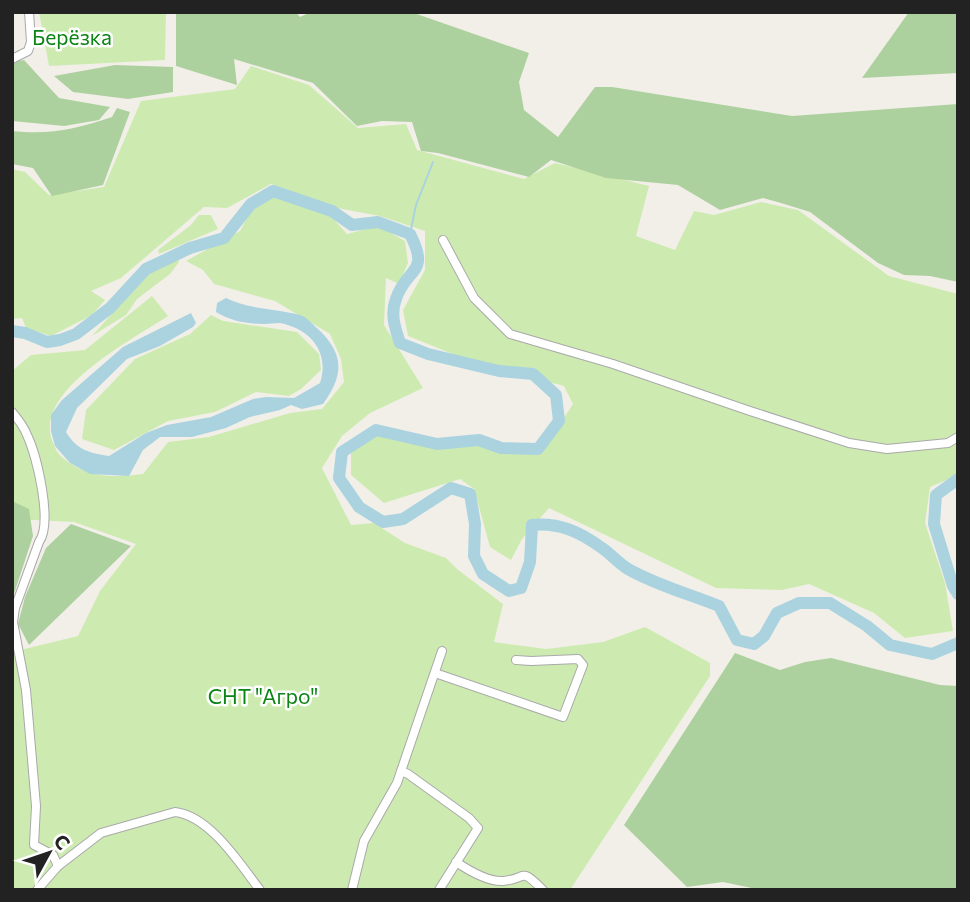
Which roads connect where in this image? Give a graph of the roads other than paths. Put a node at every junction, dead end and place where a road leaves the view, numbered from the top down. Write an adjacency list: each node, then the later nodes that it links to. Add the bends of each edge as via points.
1 (30, 12): 2 (street, via 28,51)
2 (12, 60)
3 (443, 240): 5 (street, via 474,298 510,334 849,443 887,449 948,443)
4 (12, 412): 11 (street, via 27,434 43,510 44,534 13,622 26,690 36,806 34,845 53,855)
5 (958, 437)
6 (442, 651): 8 (street)
7 (516, 660): 8 (street, via 582,662 563,717)
8 (435, 673): 9 (street)
9 (401, 771): 10 (street, via 476,824 477,834); 14 (street, via 390,800 364,841)
10 (456, 862): 15 (street); 16 (street, via 503,881 526,875)
11 (58, 866): 12 (street, via 101,833 186,813 216,835); 13 (street)
12 (257, 887)
13 (37, 890)
14 (352, 890)
15 (439, 890)
16 (543, 890)

